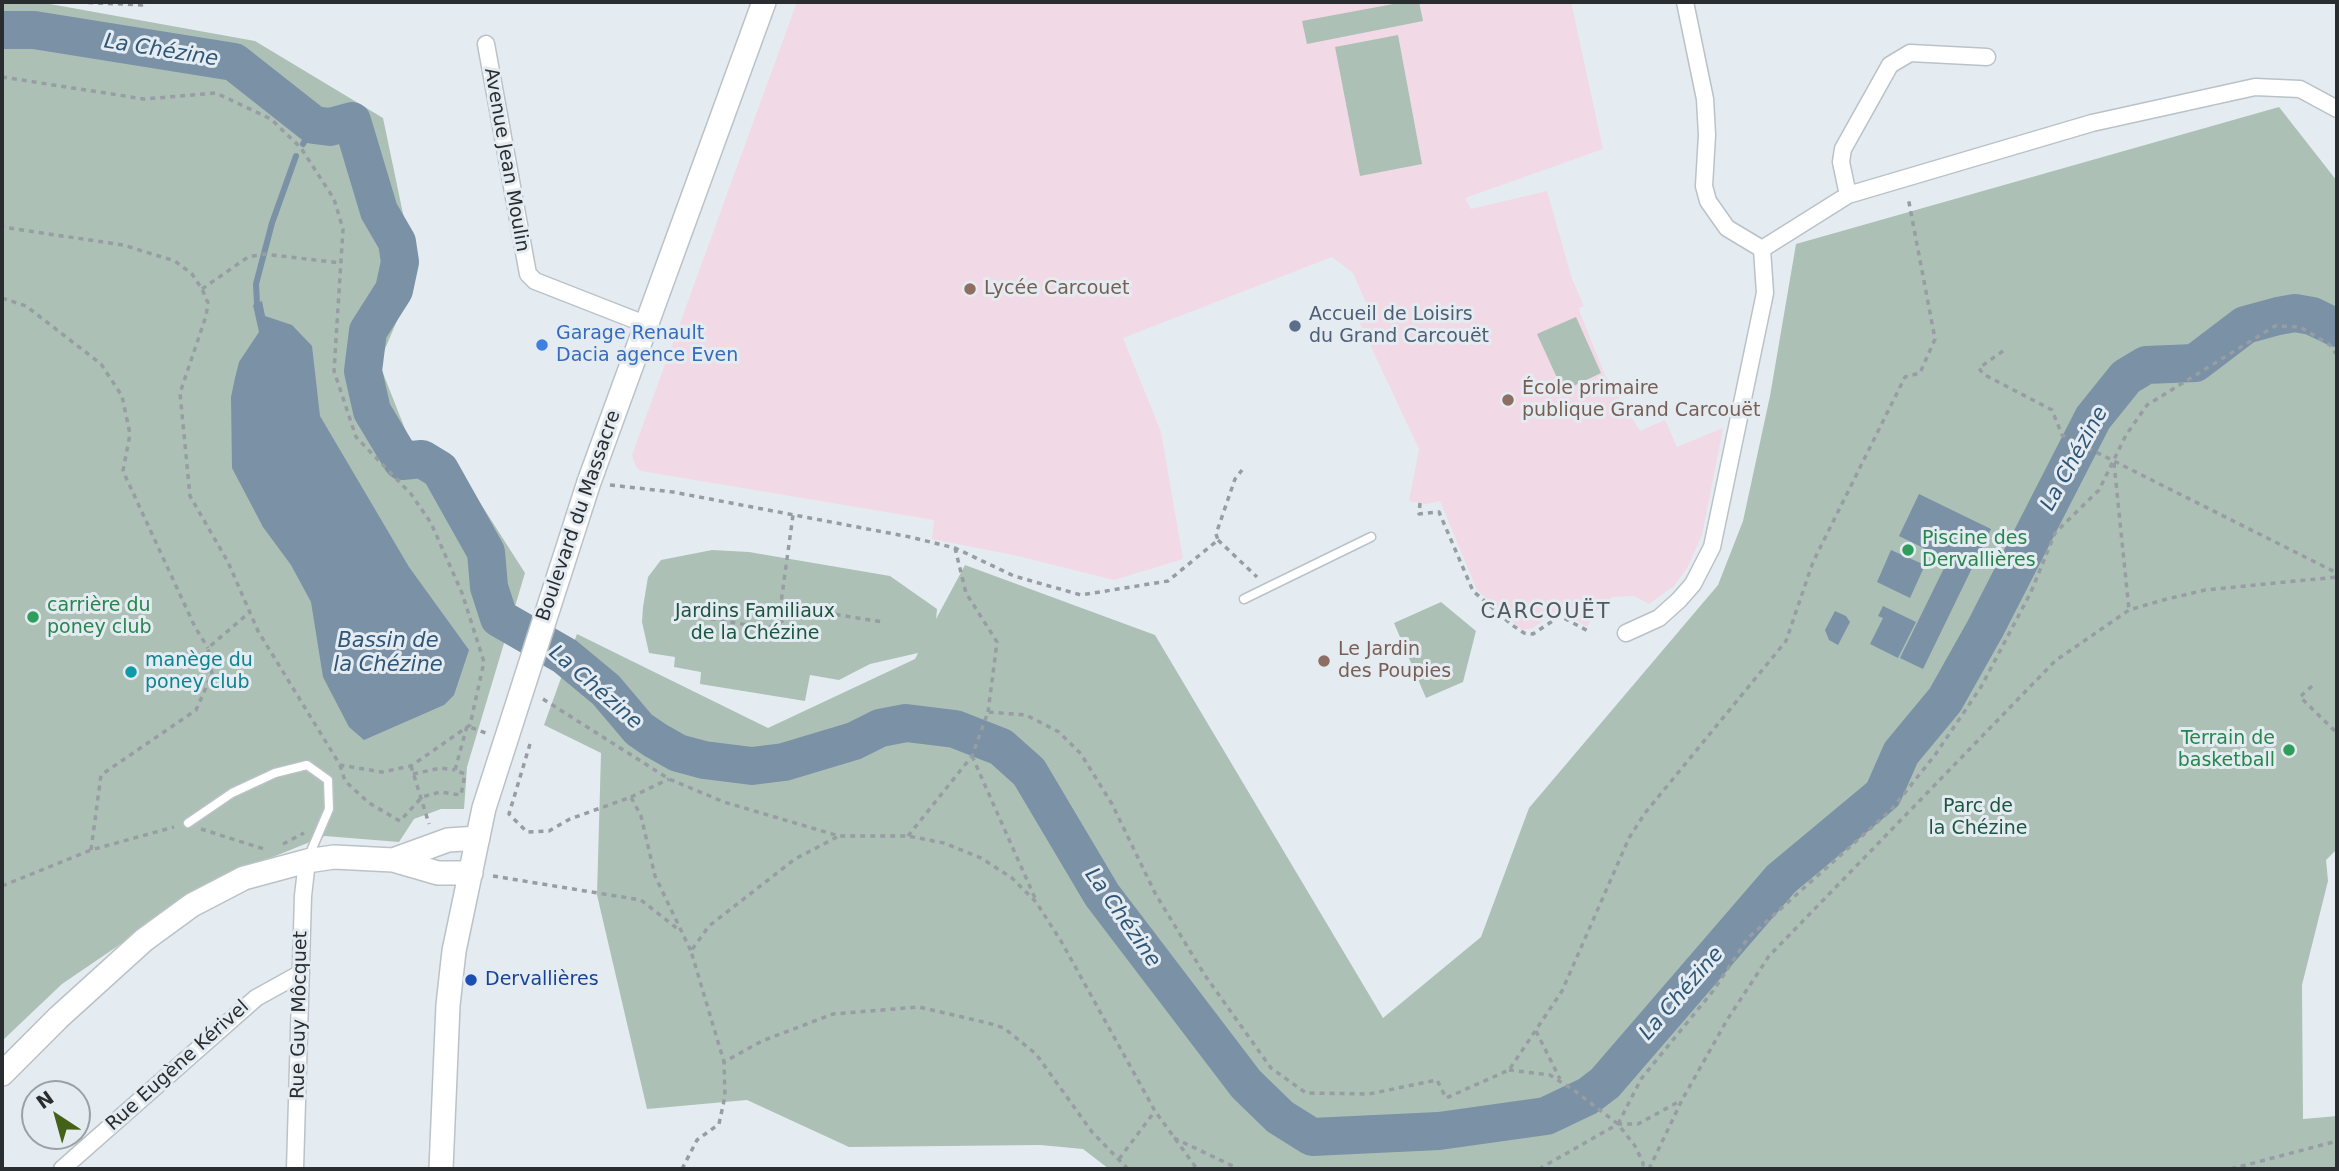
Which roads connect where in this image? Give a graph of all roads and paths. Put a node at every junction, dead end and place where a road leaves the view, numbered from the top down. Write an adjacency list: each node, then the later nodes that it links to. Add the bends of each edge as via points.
1 (78, 2): 2 (path)
2 (149, 2)
3 (765, 2): 16 (main road, Boulevard du Massacre)
4 (1685, 2): 12 (street, via 1706,107 1708,201 1727,228)
5 (486, 44): 16 (street, Avenue Jean Moulin, via 528,274 535,281)
6 (1987, 57): 10 (street, via 1910,53 1889,65 1843,149)
7 (2, 77): 13 (path, via 144,99 216,93 271,119 301,148 334,199 344,229)
8 (2337, 109): 10 (street, via 2300,89 2255,87 2052,134)
9 (1906, 190): 68 (path, via 1935,339 1926,362 1920,373 1905,377 1814,562 1786,641 1645,813 1629,838 1562,991)
10 (1848, 195): 12 (street)
11 (2, 227): 14 (path, via 123,245 175,261)
12 (1762, 249): 36 (street, via 1765,293 1712,547 1679,600 1658,618)
13 (341, 263): 14 (path, via 264,254 248,257); 41 (path, via 334,371 356,438 411,494 431,523 462,593 484,662)
14 (202, 289): 31 (path, via 208,303 206,316 180,393 191,496)
15 (2, 298): 37 (path, via 26,306 101,364 122,396 130,434 123,471)
16 (645, 324): 21 (main road, Boulevard du Massacre)
17 (2003, 351): 19 (path, via 1979,368 1983,374 2052,410 2062,435)
18 (2337, 355): 19 (path, via 2300,327 2275,326 2147,405)
19 (2114, 461): 27 (path); 30 (path); 76 (path, via 2099,490 2055,533 2031,592 1981,687 1935,755 1891,810 1748,939 1713,991 1641,1079)
20 (1242, 470): 25 (path, via 1216,534)
21 (589, 482): 23 (path); 57 (main road, Boulevard du Massacre)
22 (1420, 503): 35 (path, via 1419,514 1439,512 1473,591 1512,625 1533,634 1560,616)
23 (794, 514): 26 (path); 33 (path, via 780,610)
24 (1371, 537): 28 (lane)
25 (1218, 540): 26 (path, via 1168,581 1081,595 1014,576); 28 (path)
26 (955, 548): 40 (path, via 966,593 997,642)
27 (2337, 575): 30 (path, via 2205,590)
28 (1266, 588): 29 (lane)
29 (1244, 599)
30 (2129, 610): 74 (path, via 2055,661 1769,956 1746,987)
31 (250, 612): 37 (path); 45 (path)
32 (681, 614): 33 (path, via 767,628)
33 (785, 618): 34 (path, via 807,610)
34 (883, 622)
35 (1588, 631)
36 (1626, 633)
37 (208, 649): 58 (path, via 212,674 196,710 100,775)
38 (2312, 686): 42 (path, via 2300,697)
39 (540, 711): 49 (path, via 543,699)
40 (988, 712): 44 (path); 71 (path, via 1040,720 1082,754 1204,974 1271,1068 1306,1093 1369,1094 1437,1080 1446,1098)
41 (467, 726): 46 (path); 47 (path)
42 (2337, 733)
43 (532, 737): 51 (path, via 509,814 527,832 549,831 570,818)
44 (972, 756): 56 (path); 63 (path)
45 (341, 765): 46 (path, via 382,772); 50 (path, via 345,781 369,803 400,821)
46 (411, 766): 48 (path)
47 (455, 770): 48 (path); 50 (path, via 465,774 461,794 440,792)
48 (414, 774): 50 (path)
49 (669, 779): 51 (path); 55 (path, via 724,802)
50 (422, 797): 53 (path)
51 (631, 797): 64 (path, via 642,816 655,876)
52 (188, 823): 54 (path, via 251,847 273,850); 54 (lane, via 233,793 275,773 307,765 328,779 329,809); 58 (path)
53 (430, 826)
54 (320, 828): 59 (lane)
55 (839, 836): 56 (path); 65 (path, via 795,859 709,926)
56 (908, 836): 63 (path, via 981,858)
57 (478, 838): 60 (main road, via 449,840); 61 (main road, Boulevard du Massacre)
58 (91, 850): 62 (path)
59 (307, 860): 60 (main road); 66 (street, Rue Guy Môcquet); 67 (main road, via 244,878 192,905 144,940)
60 (394, 860): 61 (main road, via 438,873)
61 (482, 875): 64 (path, via 641,900); 82 (main road, Boulevard du Massacre, via 456,939 448,1005)
62 (2, 886)
63 (1037, 902): 75 (path)
64 (681, 932): 65 (path)
65 (691, 951): 70 (path)
66 (301, 973): 80 (street, Rue Eugène Kérivel, via 256,998); 81 (street, Rue Guy Môcquet)
67 (59, 1017): 69 (main road); 72 (main road)
68 (1536, 1031): 71 (path); 73 (path)
69 (2, 1057)
70 (724, 1062): 79 (path, via 762,1041 833,1014 919,1007 988,1023 1004,1028 1036,1054 1092,1132); 83 (path, via 725,1096 719,1124 697,1140)
71 (1508, 1070): 73 (path, via 1539,1072)
72 (2, 1074)
73 (1561, 1081): 76 (path)
74 (1682, 1100): 76 (path, via 1638,1124); 89 (path)
75 (1155, 1111): 77 (path); 79 (path)
76 (1618, 1124): 87 (path); 88 (path, via 1635,1146)
77 (1172, 1137): 85 (path); 86 (path)
78 (2337, 1141): 90 (path)
79 (1119, 1159): 84 (path)
80 (62, 1169)
81 (295, 1169)
82 (441, 1169)
83 (682, 1169)
84 (1128, 1169)
85 (1197, 1169)
86 (1239, 1169)
87 (1539, 1169)
88 (1643, 1169)
89 (1648, 1169)
90 (2231, 1169)

